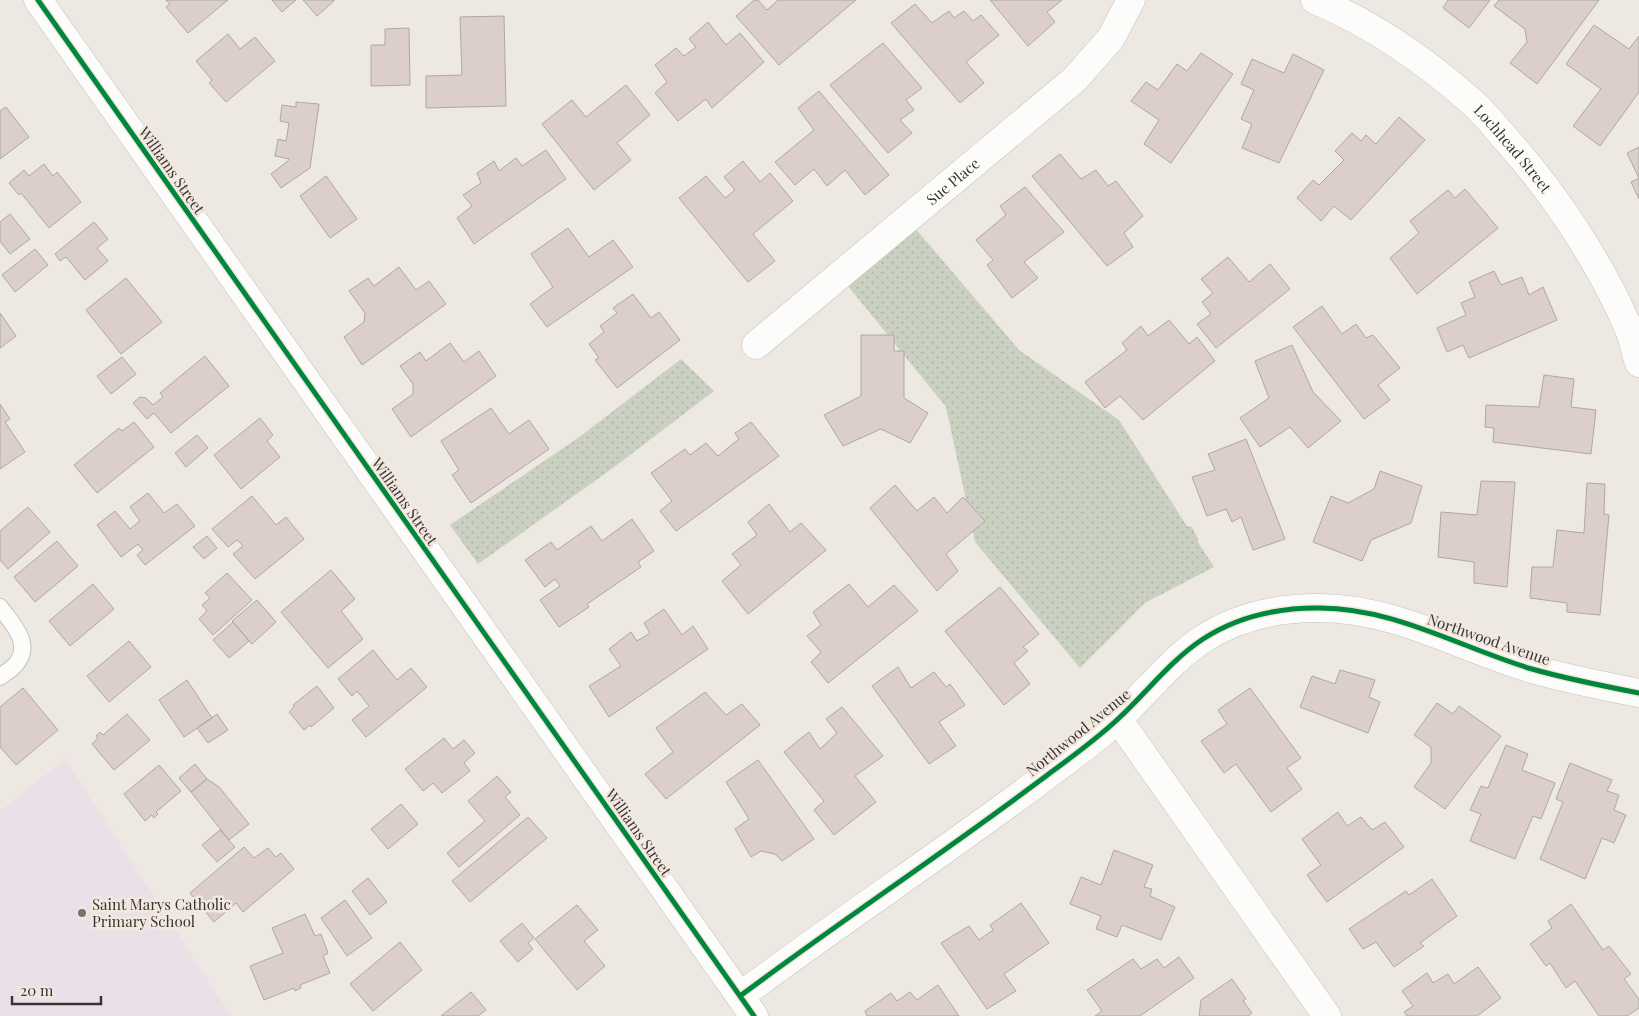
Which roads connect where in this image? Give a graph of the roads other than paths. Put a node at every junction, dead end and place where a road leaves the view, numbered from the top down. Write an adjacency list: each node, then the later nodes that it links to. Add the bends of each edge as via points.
1 (38, 0): 11 (street, Williams Street)
2 (1131, 0): 5 (street, Sue Place, via 1111,38 1075,79)
3 (1314, 0): 4 (street, Lochhead Street, via 1375,31 1430,67 1475,104 1551,194)
4 (1634, 326): 6 (street, Lochhead Street)
5 (756, 345)
6 (1639, 363)
7 (0, 608): 8 (lane, via 21,634 23,650 16,663)
8 (0, 677)
9 (1639, 693): 10 (street, Northwood Avenue, via 1531,669 1380,614 1316,608 1254,616 1203,640)
10 (1118, 720): 11 (street, Northwood Avenue); 12 (street, Northwood Avenue)
11 (747, 1006)
12 (1327, 1016)

